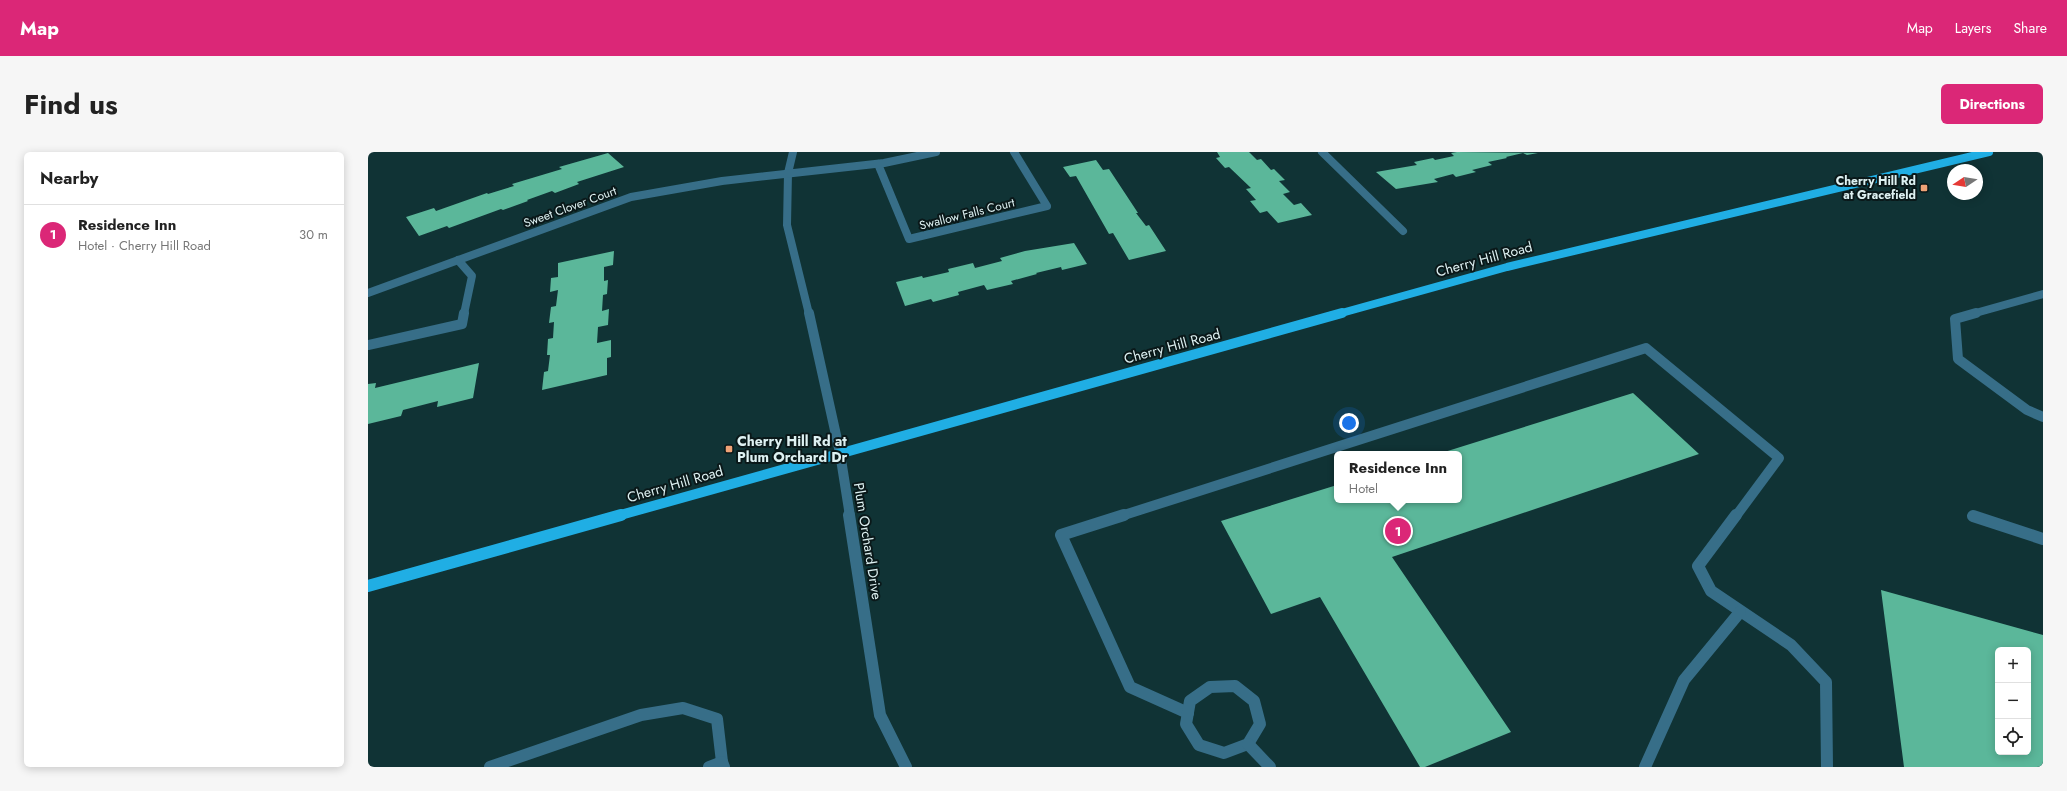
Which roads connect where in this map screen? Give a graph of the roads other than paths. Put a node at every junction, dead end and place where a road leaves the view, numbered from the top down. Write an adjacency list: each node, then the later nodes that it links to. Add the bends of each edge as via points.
1 (793, 152): 7 (street, Plum Orchard Drive)
2 (936, 152): 6 (street)
3 (1014, 152): 6 (street, Swallow Falls Court, via 1047,206 910,239)
4 (1322, 152): 8 (street)
5 (1989, 152): 14 (main road, Cherry Hill Road, via 1507,268)
6 (878, 164): 7 (street)
7 (788, 173): 9 (street, Sweet Clover Court, via 674,188 631,197); 14 (street, Plum Orchard Drive, via 787,225 820,356)
8 (1403, 231)
9 (458, 260): 10 (street, Sweet Clover Court); 12 (street, via 472,276 462,324)
10 (368, 293)
11 (2043, 294): 13 (street, via 1955,319 1958,359 2027,410)
12 (368, 344)
13 (2043, 417)
14 (840, 453): 17 (main road, Cherry Hill Road); 24 (street, Plum Orchard Drive, via 880,715)
15 (1973, 516): 16 (street)
16 (2043, 539)
17 (368, 586)
18 (1740, 612): 19 (street, via 1711,591 1698,566 1779,458 1646,348 1061,535 1130,687); 26 (street, via 1684,680); 27 (street, via 1791,645 1826,682)
19 (1188, 713): 20 (street, via 1186,724 1199,745 1224,753); 20 (street, via 1190,701 1210,687 1235,686 1254,701 1260,724)
20 (1248, 744): 25 (street)
21 (723, 764): 22 (street, via 717,719 683,708 641,715); 23 (street)
22 (490, 767)
23 (709, 767)
24 (906, 767)
25 (1270, 767)
26 (1644, 767)
27 (1827, 767)

